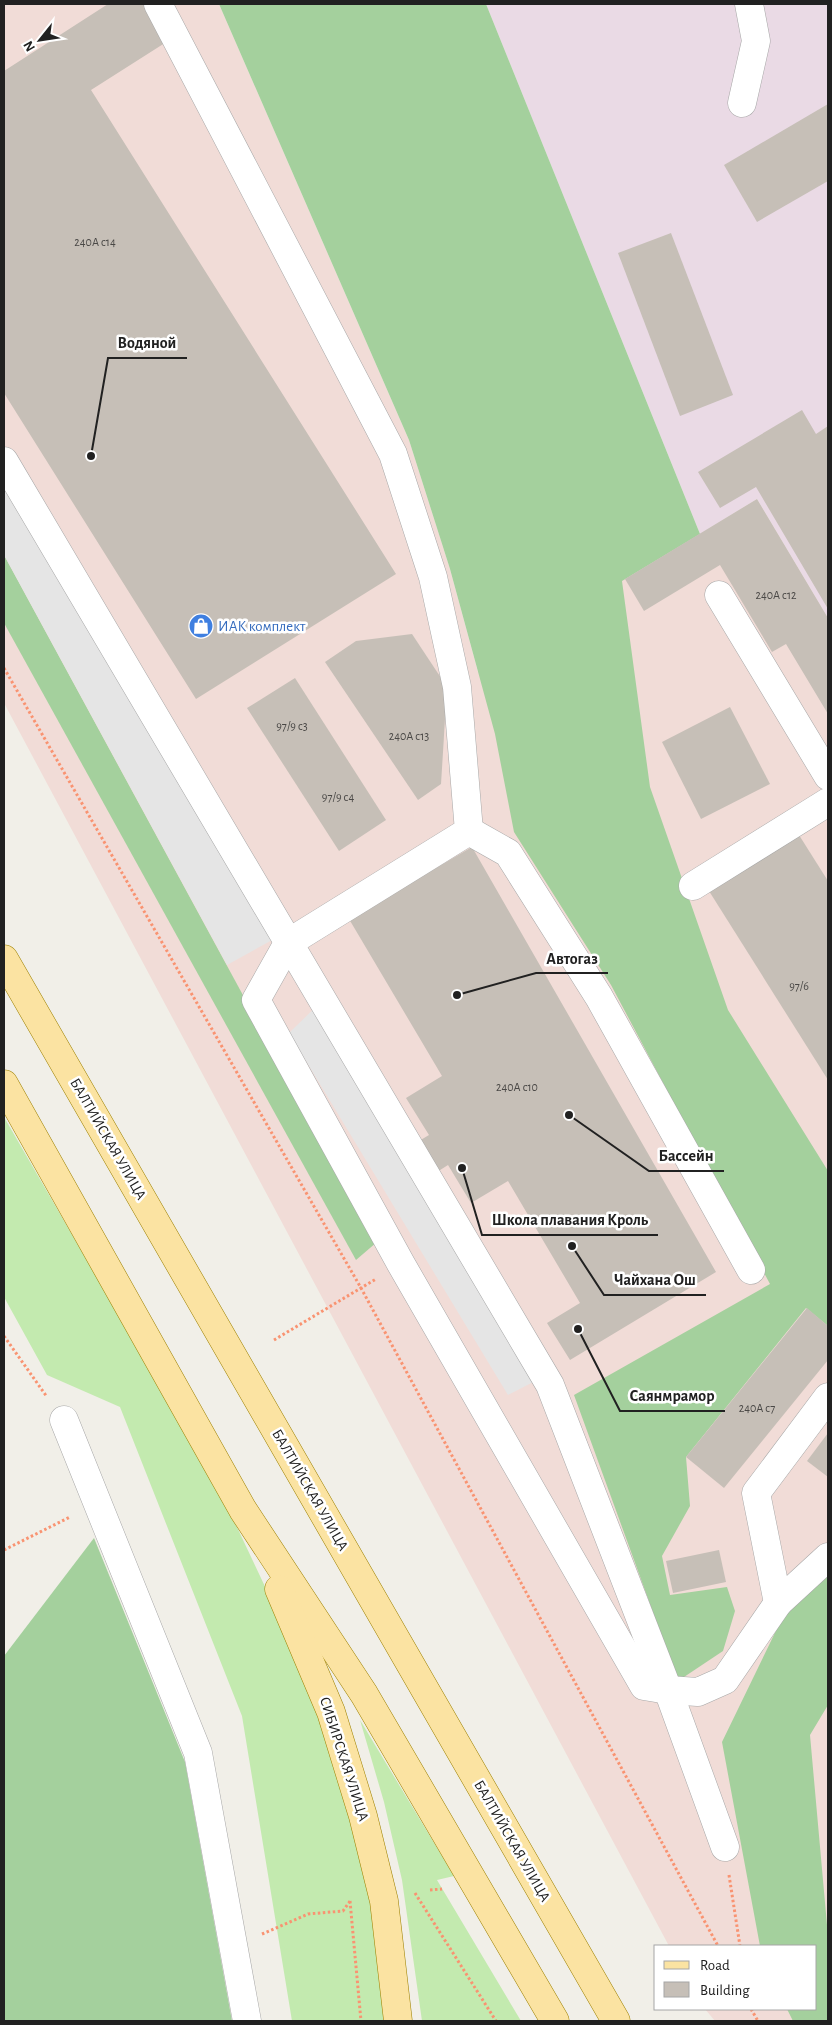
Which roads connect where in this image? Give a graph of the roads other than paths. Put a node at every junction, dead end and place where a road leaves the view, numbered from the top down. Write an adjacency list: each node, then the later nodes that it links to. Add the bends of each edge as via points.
1 (158, 4): 8 (lane, via 393,454 433,577 457,688)
2 (749, 4): 3 (lane, via 756,41)
3 (742, 103)
4 (4, 461): 10 (lane)
5 (719, 595): 6 (lane)
6 (828, 776)
7 (828, 802): 9 (lane)
8 (469, 831): 10 (lane); 13 (lane, via 508,852 599,997)
9 (693, 886)
10 (288, 943): 19 (lane, via 550,1385); 19 (lane, via 256,1000 401,1264 644,1686)
11 (4, 959): 24 (main road, БАЛТИЙСКАЯ УЛИЦА)
12 (4, 1084): 16 (main road)
13 (751, 1270)
14 (828, 1397): 18 (lane, via 756,1493)
15 (64, 1420): 21 (lane, via 198,1753)
16 (243, 1510): 22 (main road, СИБИРСКАЯ УЛИЦА, via 331,1712 363,1816 384,1901); 23 (main road, via 364,1694)
17 (828, 1557): 18 (lane)
18 (778, 1603): 19 (lane, via 725,1680 698,1692)
19 (668, 1690): 20 (lane)
20 (725, 1847)
21 (247, 2021)
22 (398, 2021)
23 (555, 2021)
24 (616, 2021)

